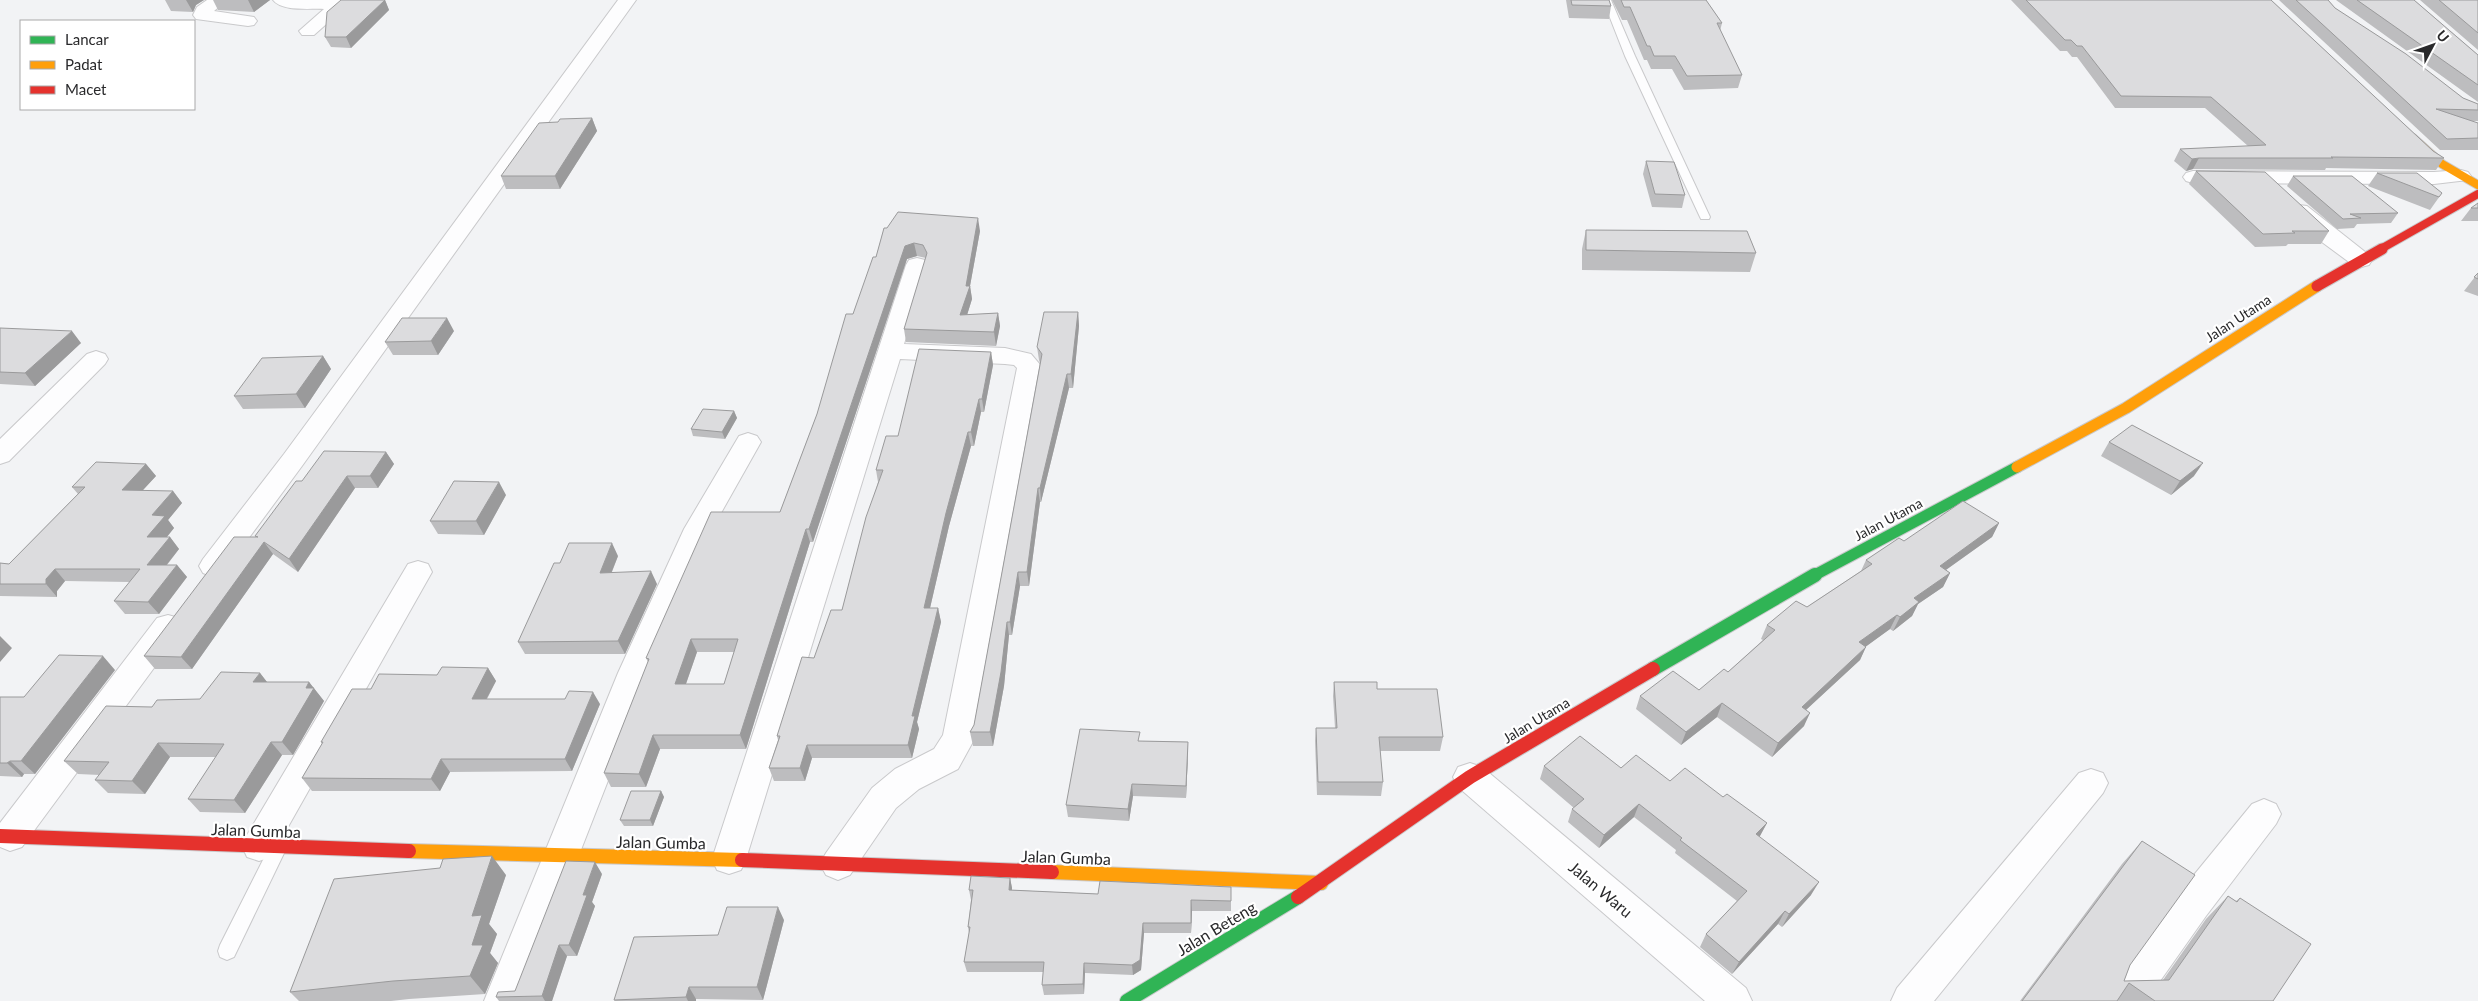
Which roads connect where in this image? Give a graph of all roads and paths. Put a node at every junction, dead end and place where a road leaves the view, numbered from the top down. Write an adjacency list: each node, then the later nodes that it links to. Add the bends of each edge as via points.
1 (218, 0): 5 (street, via 202,14)
2 (282, 0): 6 (street, via 347,4)
3 (627, 0): 20 (street, via 299,452)
4 (1607, 0): 12 (lane)
5 (248, 21)
6 (308, 31)
7 (2405, 130): 10 (street, via 2434,157)
8 (2193, 177): 9 (street)
9 (2264, 177): 10 (street); 13 (street, via 2319,229)
10 (2472, 178)
11 (2478, 194): 13 (street, Jalan Utama)
12 (1706, 217)
13 (2361, 260): 22 (street, Jalan Utama, via 2126,408 1780,594)
14 (917, 265): 15 (street)
15 (891, 350): 28 (street); 29 (street, via 1005,356 1022,359 1030,367 959,738 946,759 907,780 884,798)
16 (96, 359): 18 (street)
17 (748, 442): 27 (street, via 698,530 634,673)
18 (0, 455)
19 (418, 572): 26 (street)
20 (197, 587)
21 (180, 611): 25 (street)
22 (1470, 777): 30 (street, Jalan Utama); 34 (street, Jalan Waru)
23 (2091, 784): 35 (street)
24 (2264, 814): 36 (street, via 2193,904)
25 (5, 836): 26 (street, Jalan Gumba)
26 (269, 847): 27 (street, Jalan Gumba); 31 (lane)
27 (560, 856): 28 (street, Jalan Gumba); 32 (street)
28 (729, 859): 29 (street, Jalan Gumba)
29 (838, 864): 30 (street, Jalan Gumba)
30 (1321, 883): 33 (street, Jalan Beteng)
31 (227, 951)
32 (503, 1001)
33 (1127, 1001)
34 (1733, 1001)
35 (1910, 1001)
36 (2124, 1001)

